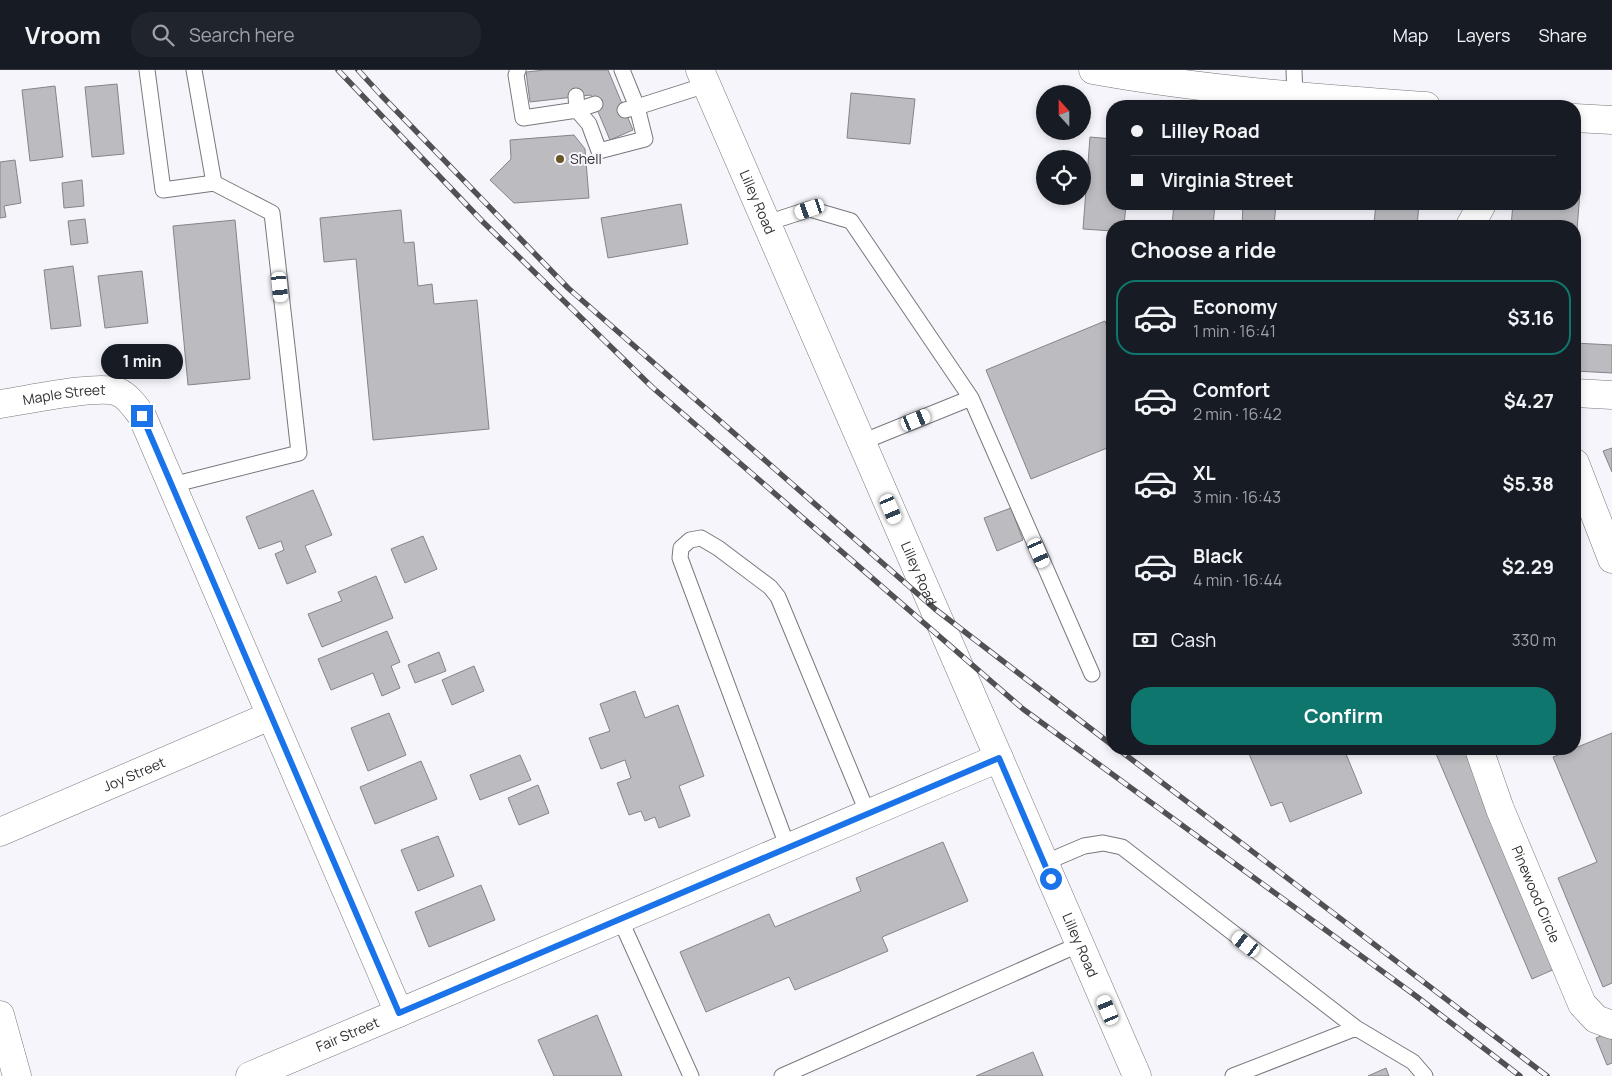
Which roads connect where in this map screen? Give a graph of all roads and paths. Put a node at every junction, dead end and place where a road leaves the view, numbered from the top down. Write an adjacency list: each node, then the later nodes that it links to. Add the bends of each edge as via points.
1 (147, 70): 15 (lane, via 163,190)
2 (194, 70): 15 (lane)
3 (518, 70): 10 (lane, via 516,75 523,118 555,106)
4 (622, 70): 12 (lane)
5 (1094, 70): 7 (street, via 1131,77)
6 (703, 77): 12 (lane); 16 (street, Lilley Road)
7 (1203, 78): 8 (street)
8 (1295, 83): 9 (street)
9 (1392, 100)
10 (576, 103): 11 (lane); 12 (lane, via 595,122 599,151 645,139)
11 (595, 104)
12 (631, 108)
13 (1581, 118): 14 (street)
14 (1612, 120)
15 (214, 183): 23 (lane, via 272,213 299,453)
16 (767, 223): 19 (lane, via 810,209 851,221); 21 (street, Lilley Road)
17 (1581, 393): 18 (street)
18 (1612, 395)
19 (971, 398): 21 (lane); 25 (lane)
20 (0, 404): 23 (street, Maple Street, via 96,390 118,392 136,406 142,416)
21 (862, 442): 28 (street, Lilley Road)
22 (1581, 479): 24 (street)
23 (172, 485): 26 (street)
24 (1612, 560)
25 (1092, 674)
26 (270, 716): 30 (street, Joy Street); 35 (street)
27 (1481, 755): 37 (street, Pinewood Circle, via 1500,809 1582,1004 1596,1019)
28 (999, 758): 29 (street, Fair Street); 32 (street, Lilley Road)
29 (868, 814): 31 (street, Fair Street); 31 (lane, via 778,597 770,587 718,548 701,538 690,540 681,548 680,558)
30 (0, 832)
31 (788, 848): 33 (street, Fair Street)
32 (1044, 863): 34 (street, Lilley Road); 38 (lane, via 1084,846 1122,847)
33 (620, 919): 35 (street, Fair Street); 41 (lane)
34 (1080, 944): 42 (lane); 43 (street, Lilley Road)
35 (399, 1013): 40 (street, Fair Street)
36 (0, 1015): 39 (street)
37 (1612, 1025)
38 (1356, 1028): 44 (lane); 45 (lane, via 1413,1062)
39 (16, 1076)
40 (250, 1076)
41 (691, 1076)
42 (782, 1076)
43 (1137, 1076)
44 (1233, 1076)
45 (1425, 1076)

